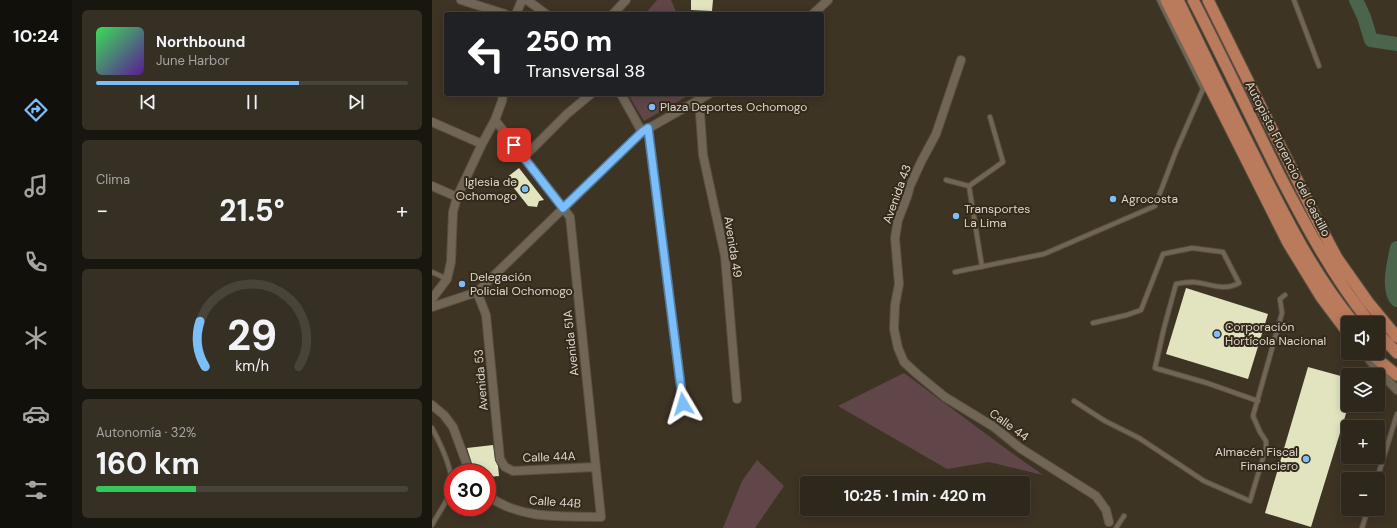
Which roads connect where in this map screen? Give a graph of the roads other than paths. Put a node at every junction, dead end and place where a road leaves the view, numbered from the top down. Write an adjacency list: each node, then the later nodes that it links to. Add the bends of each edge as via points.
1 (461, 0): 12 (street)
2 (522, 0): 13 (street)
3 (527, 0): 14 (street)
4 (626, 0): 15 (street)
5 (1159, 0): 19 (lane)
6 (1166, 0): 19 (highway)
7 (1178, 0): 44 (highway, via 1275,198 1332,296)
8 (1193, 0): 45 (highway, Autopista Florencio del Castillo, via 1314,240 1341,285)
9 (1208, 0): 48 (highway, via 1337,258)
10 (1294, 0): 18 (lane)
11 (825, 1): 16 (street)
12 (499, 12)
13 (517, 12)
14 (543, 12)
15 (615, 12)
16 (815, 12)
17 (961, 60): 50 (street, Avenida 43, via 936,134 910,186 898,220 895,238 899,284 894,329)
18 (1319, 66)
19 (1207, 90): 36 (lane, via 1176,150 1156,206 1044,254); 47 (highway, via 1286,245)
20 (502, 96): 26 (street)
21 (589, 96): 30 (street)
22 (622, 96): 28 (street)
23 (706, 96): 24 (street)
24 (699, 100): 28 (street); 58 (street, Avenida 49, via 703,155 725,256)
25 (990, 117): 33 (lane, via 1003,162)
26 (495, 120): 29 (street); 30 (street, Avenida 51A)
27 (432, 122): 29 (street)
28 (645, 130): 35 (street); 61 (street)
29 (482, 144): 34 (street)
30 (524, 157): 35 (street, Avenida 51A)
31 (946, 180): 33 (lane)
32 (432, 186): 34 (street)
33 (969, 186): 36 (lane)
34 (458, 197): 39 (street, via 453,212 451,262)
35 (563, 208): 40 (street); 67 (street, Avenida 51A, via 570,217)
36 (982, 267): 38 (lane)
37 (432, 272): 39 (lane)
38 (955, 272)
39 (447, 279): 42 (street)
40 (477, 292): 43 (street); 66 (street, Avenida 53, via 486,315 500,459)
41 (1285, 295): 60 (lane, via 1280,299 1282,313)
42 (432, 299)
43 (432, 307)
44 (1348, 316)
45 (1365, 316)
46 (1093, 323): 60 (lane, via 1141,310 1163,254 1192,248 1223,252 1240,283 1224,288 1191,282 1176,284 1155,368)
47 (1341, 324)
48 (1397, 337)
49 (1385, 340): 51 (highway)
50 (897, 344): 73 (street, Calle 44, via 904,362 945,397 994,427 1034,458 1096,496 1106,510)
51 (1397, 353)
52 (1385, 359): 55 (highway)
53 (1370, 360): 57 (street)
54 (1379, 360): 56 (highway)
55 (1397, 372)
56 (1397, 375)
57 (1397, 390)
58 (737, 399)
59 (1074, 401): 60 (lane, via 1139,438 1204,481 1250,501 1266,448 1266,441 1253,416)
60 (1258, 401)
61 (683, 404)
62 (432, 405): 65 (street, via 453,427)
63 (1397, 414): 68 (lane)
64 (432, 428): 74 (lane, via 442,448 451,481 448,496)
65 (467, 464)
66 (505, 467): 67 (street, Calle 44A, via 513,470)
67 (595, 467): 72 (street, Avenida 51A)
68 (1379, 472)
69 (496, 502): 72 (street, Calle 44B, via 531,514)
70 (1124, 516): 75 (lane)
71 (1366, 516): 76 (lane)
72 (601, 517)
73 (1110, 522)
74 (432, 526)
75 (1116, 528)
76 (1362, 528)

